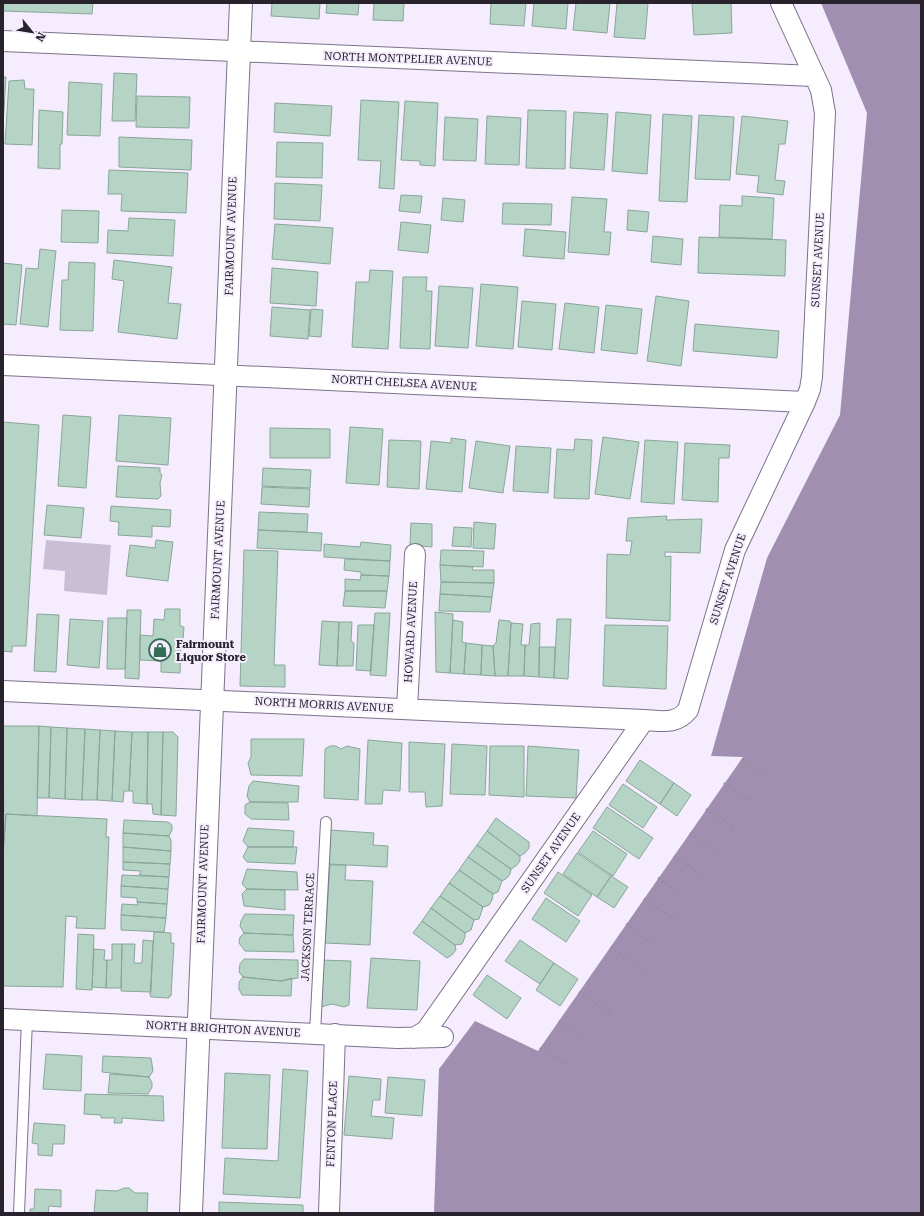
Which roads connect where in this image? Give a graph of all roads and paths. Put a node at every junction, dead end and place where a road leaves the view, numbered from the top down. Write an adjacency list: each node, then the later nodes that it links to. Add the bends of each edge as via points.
1 (241, 3): 4 (street, FAIRMOUNT AVENUE)
2 (781, 3): 5 (street, SUNSET AVENUE)
3 (3, 41): 4 (street, NORTH MONTPELIER AVENUE)
4 (238, 52): 5 (street, NORTH MONTPELIER AVENUE); 7 (street, FAIRMOUNT AVENUE)
5 (814, 76): 8 (street, SUNSET AVENUE, via 823,97 825,113 812,377)
6 (3, 365): 7 (street, NORTH CHELSEA AVENUE)
7 (226, 375): 8 (street, NORTH CHELSEA AVENUE); 11 (street, FAIRMOUNT AVENUE)
8 (805, 402): 13 (street, SUNSET AVENUE, via 735,550 688,710 682,718 671,721)
9 (415, 554): 12 (street, HOWARD AVENUE)
10 (3, 691): 11 (street, NORTH MORRIS AVENUE)
11 (211, 699): 12 (street, NORTH MORRIS AVENUE); 38 (street, FAIRMOUNT AVENUE)
12 (407, 709): 13 (street, NORTH MORRIS AVENUE)
13 (644, 720): 43 (street, SUNSET AVENUE, via 426,1030)
14 (742, 759): 15 (path)
15 (766, 774)
16 (724, 783): 17 (path)
17 (751, 801)
18 (706, 809): 20 (path)
19 (326, 822): 39 (lane, JACKSON TERRACE)
20 (734, 828)
21 (690, 833): 22 (path)
22 (716, 852)
23 (674, 856): 24 (path)
24 (700, 874)
25 (658, 878): 26 (path)
26 (685, 897)
27 (644, 899): 28 (path)
28 (677, 920)
29 (626, 924): 30 (path)
30 (657, 946)
31 (611, 947): 32 (path)
32 (644, 970)
33 (579, 992): 34 (path)
34 (612, 1014)
35 (3, 1019): 36 (street, NORTH BRIGHTON AVENUE)
36 (27, 1020): 38 (street, NORTH BRIGHTON AVENUE); 46 (lane)
37 (559, 1021): 42 (path)
38 (197, 1028): 39 (street, NORTH BRIGHTON AVENUE); 47 (street, FAIRMOUNT AVENUE)
39 (315, 1033): 40 (street, NORTH BRIGHTON AVENUE)
40 (335, 1034): 43 (street, NORTH BRIGHTON AVENUE); 48 (street, FENTON PLACE)
41 (443, 1036): 43 (street, NORTH BRIGHTON AVENUE)
42 (582, 1036)
43 (414, 1038)
44 (540, 1048): 45 (path)
45 (571, 1066)
46 (19, 1213)
47 (190, 1213)
48 (329, 1213)

